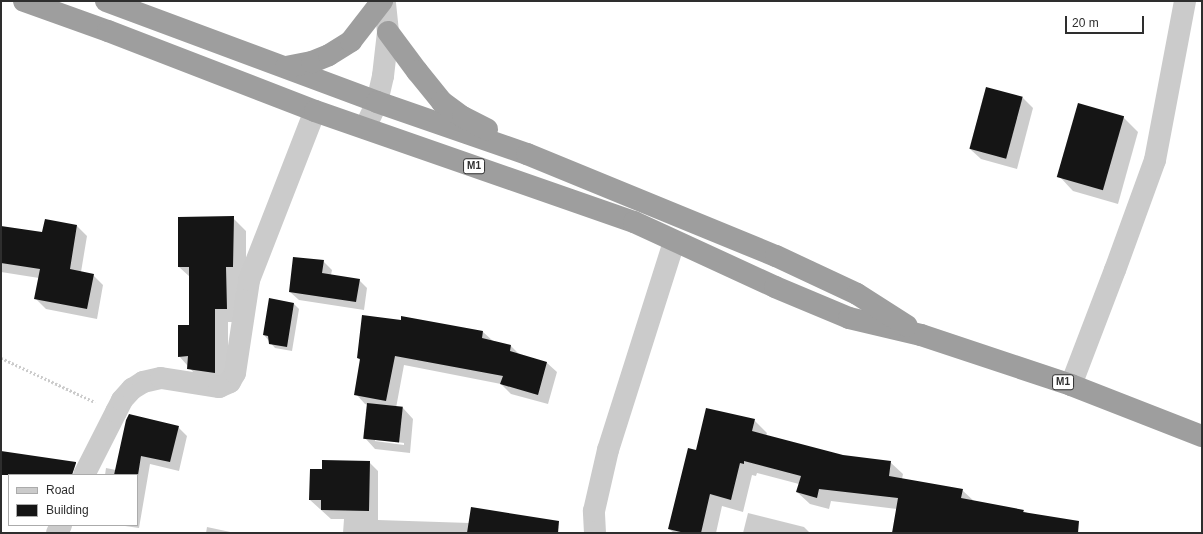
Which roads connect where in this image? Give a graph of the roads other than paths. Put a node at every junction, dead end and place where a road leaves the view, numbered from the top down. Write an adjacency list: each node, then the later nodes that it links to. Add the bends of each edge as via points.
1 (24, 1): 8 (highway, M1)
2 (106, 1): 6 (highway, M1)
3 (384, 1): 5 (street); 6 (highway, via 351,41 312,62)
4 (1185, 1): 13 (street, via 1155,160)
5 (388, 32): 7 (street); 10 (highway, via 442,102)
6 (286, 67): 7 (highway, M1)
7 (377, 102): 9 (street); 10 (highway, M1)
8 (315, 111): 9 (highway, M1); 15 (street, via 249,280 235,373 230,382 219,387 161,378 143,382 122,400)
9 (365, 128): 11 (highway, M1, via 634,222)
10 (527, 154): 12 (highway, M1, via 776,256 857,294)
11 (674, 242): 12 (highway, M1, via 849,318); 16 (street, via 608,450 594,510)
12 (921, 335): 13 (highway, M1)
13 (1071, 385): 14 (highway, M1)
14 (1202, 436)
15 (85, 474)
16 (595, 533)

